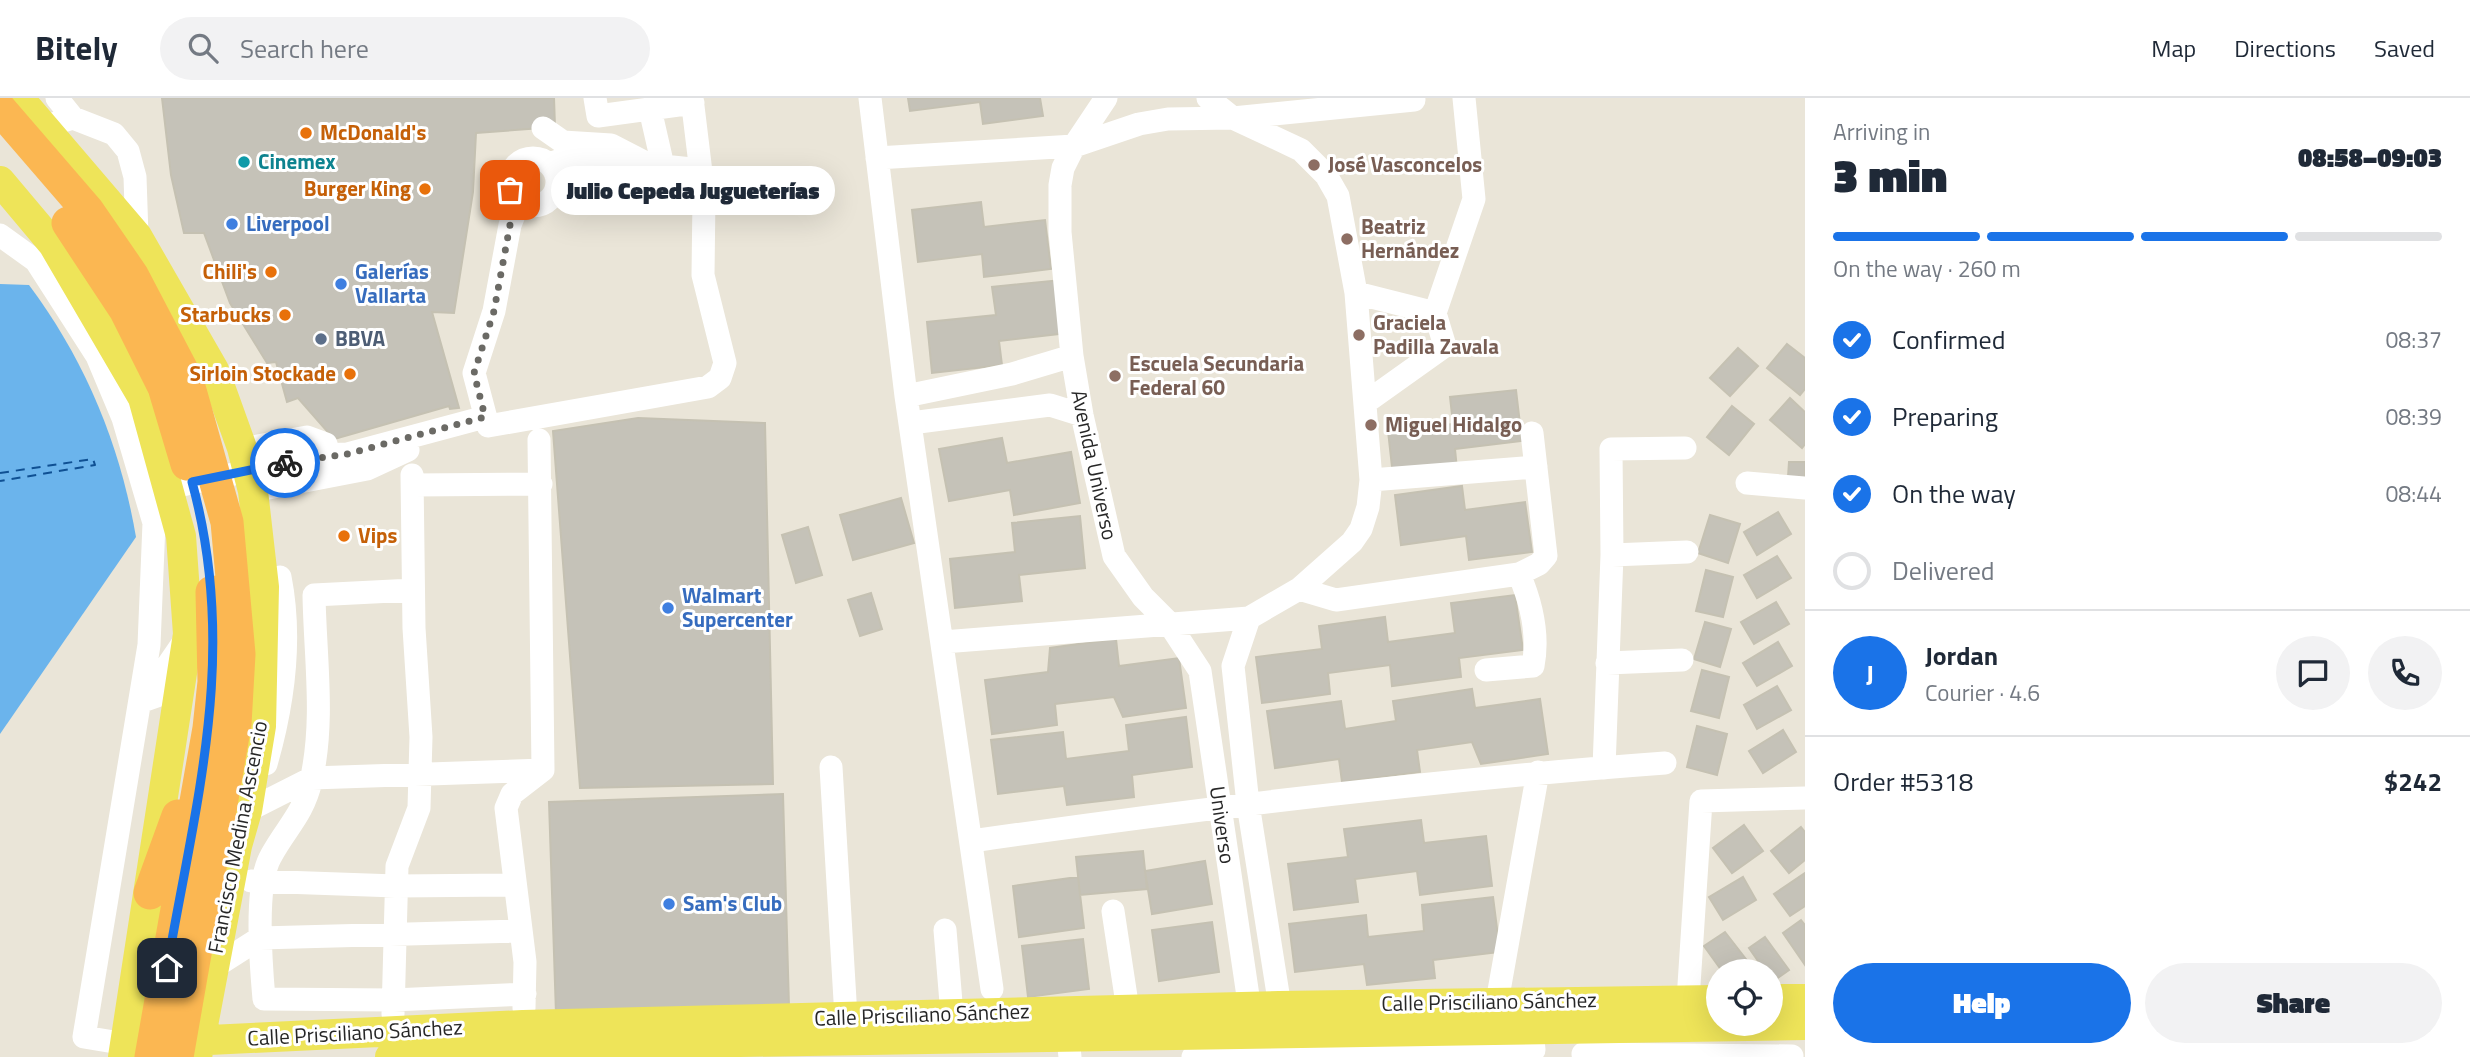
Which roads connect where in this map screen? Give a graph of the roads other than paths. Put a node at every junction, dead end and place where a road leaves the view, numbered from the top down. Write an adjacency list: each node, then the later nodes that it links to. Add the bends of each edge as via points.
1 (19, 98): 14 (main road, Francisco Medina Ascencio)
2 (57, 98): 12 (street)
3 (870, 98): 18 (street)
4 (1106, 98): 17 (street)
5 (1208, 98): 13 (street)
6 (1464, 98): 27 (street, via 1474,200)
7 (1414, 100): 13 (street)
8 (692, 101): 11 (street); 21 (street)
9 (597, 107): 11 (street)
10 (0, 109): 44 (highway, via 88,212 132,275 187,380)
11 (650, 109): 20 (street)
12 (73, 118): 14 (street); 25 (street, via 114,134 128,151 135,177)
13 (1233, 118): 17 (street, via 1139,124); 26 (street, via 1301,150 1326,175 1338,196)
14 (43, 127): 25 (main road, Francisco Medina Ascencio)
15 (543, 128): 20 (street, via 563,142 611,145)
16 (0, 144): 44 (highway, via 72,227 126,311 164,387)
17 (1074, 146): 18 (street); 28 (street, Avenida Universo, via 1060,185 1060,232)
18 (877, 158): 29 (street)
19 (549, 164): 20 (street, via 563,159); 23 (street, via 557,178 555,192 546,203); 23 (street, via 535,158 519,162 510,174 510,190)
20 (655, 166): 21 (street)
21 (701, 170): 32 (street, via 703,275 724,363 720,378 690,392)
22 (0, 181): 44 (main road, via 53,244)
23 (519, 202): 32 (street, via 510,225 494,311 474,373)
24 (0, 234): 62 (street, via 36,261 97,356 122,418 154,523 151,619)
25 (137, 236): 39 (main road, Francisco Medina Ascencio, via 214,370)
26 (1356, 292): 27 (street); 30 (street)
27 (1435, 313): 30 (street, via 1445,346)
28 (1073, 356): 29 (street); 31 (street, Avenida Universo)
29 (905, 396): 33 (street)
30 (1365, 403): 40 (street)
31 (1082, 415): 33 (street, via 1050,405); 54 (street, Avenida Universo, via 1114,556 1143,597)
32 (486, 422): 36 (street)
33 (911, 423): 56 (street)
34 (1532, 433): 38 (street)
35 (539, 440): 42 (street)
36 (406, 444): 39 (street, via 367,469); 39 (street, via 327,444 307,438)
37 (1685, 447): 47 (street, via 1611,449)
38 (1536, 467): 40 (street); 48 (street, via 1546,556)
39 (248, 471): 44 (street); 45 (main road, Francisco Medina Ascencio)
40 (1371, 480): 50 (street, via 1361,529)
41 (1748, 483): 43 (street)
42 (541, 484): 51 (street, via 412,480); 67 (street)
43 (1805, 488)
44 (193, 489): 55 (main road, via 181,536); 63 (highway, via 205,526 214,604 214,682)
45 (260, 542): 49 (street); 72 (main road, Francisco Medina Ascencio, via 264,684)
46 (1687, 552): 47 (street)
47 (1612, 555): 58 (street)
48 (1519, 574): 50 (street, via 1336,600); 60 (street, via 1529,598 1536,649 1533,666)
49 (280, 577): 52 (street); 72 (street, via 285,607 278,725)
50 (1299, 589): 53 (street)
51 (413, 590): 52 (street); 69 (street)
52 (314, 595): 70 (street, via 319,709)
53 (1249, 618): 54 (street); 59 (street, Universo)
54 (1168, 622): 56 (street); 61 (street, Universo)
55 (188, 634): 62 (street, via 161,675 157,696); 80 (main road)
56 (943, 642): 75 (street)
57 (1682, 660): 58 (street)
58 (1607, 663): 66 (street)
59 (1233, 666): 61 (street); 73 (street, Universo)
60 (1486, 670)
61 (1200, 671): 74 (street, Universo)
62 (140, 702): 107 (street, via 84,1037)
63 (222, 726): 76 (highway); 80 (highway); 107 (highway)
64 (1665, 763): 66 (street)
65 (831, 766): 98 (street)
66 (1604, 768): 68 (street)
67 (543, 770): 69 (street); 78 (street, via 512,794 506,808)
68 (1538, 772): 73 (street); 92 (street)
69 (420, 776): 70 (street); 79 (street, via 419,808 397,866)
70 (312, 778): 72 (street); 77 (street, via 290,831 270,857)
71 (1805, 798): 90 (street, via 1701,800)
72 (249, 801): 76 (main road, Francisco Medina Ascencio)
73 (1248, 804): 74 (street); 93 (street, Universo)
74 (1219, 808): 75 (street); 100 (street, Universo)
75 (972, 841): 87 (street)
76 (234, 862): 77 (street); 86 (main road, Francisco Medina Ascencio)
77 (264, 884): 79 (street); 85 (street)
78 (514, 885): 79 (street); 83 (street)
79 (396, 886): 84 (street)
80 (150, 893): 107 (main road)
81 (1113, 911): 95 (street)
82 (945, 930): 96 (street)
83 (521, 931): 84 (street); 88 (street)
84 (394, 934): 85 (street); 89 (street)
85 (260, 938): 86 (street); 89 (street, via 264,999)
86 (214, 968): 107 (main road, Francisco Medina Ascencio)
87 (992, 989)
88 (525, 994): 89 (street); 99 (street)
89 (393, 1000): 102 (street)
90 (1688, 1000): 91 (main road, Calle Prisciliano Sánchez); 92 (main road, Calle Prisciliano Sánchez)
91 (1706, 1000)
92 (1497, 1002): 93 (main road, Calle Prisciliano Sánchez)
93 (1279, 1006): 100 (main road, Calle Prisciliano Sánchez); 106 (street, Universo)
94 (1783, 1006): 97 (main road)
95 (1128, 1010): 96 (main road, Calle Prisciliano Sánchez); 100 (main road, Calle Prisciliano Sánchez)
96 (952, 1015): 98 (main road, Calle Prisciliano Sánchez)
97 (1801, 1016): 105 (main road, Calle Prisciliano Sánchez, via 1532,1030); 109 (street)
98 (846, 1017): 101 (main road, Calle Prisciliano Sánchez)
99 (521, 1037): 101 (main road, Calle Prisciliano Sánchez); 102 (main road, Calle Prisciliano Sánchez)
100 (1254, 1039): 104 (main road, Calle Prisciliano Sánchez); 106 (main road, Calle Prisciliano Sánchez); 110 (street)
101 (615, 1041): 103 (main road, Calle Prisciliano Sánchez)
102 (392, 1044): 107 (main road, Calle Prisciliano Sánchez)
103 (980, 1048): 104 (main road, Calle Prisciliano Sánchez)
104 (1069, 1048)
105 (1469, 1048): 106 (main road, Calle Prisciliano Sánchez)
106 (1287, 1049)
107 (164, 1050)
108 (1583, 1054): 109 (street)
109 (1791, 1056)
110 (1193, 1057)

